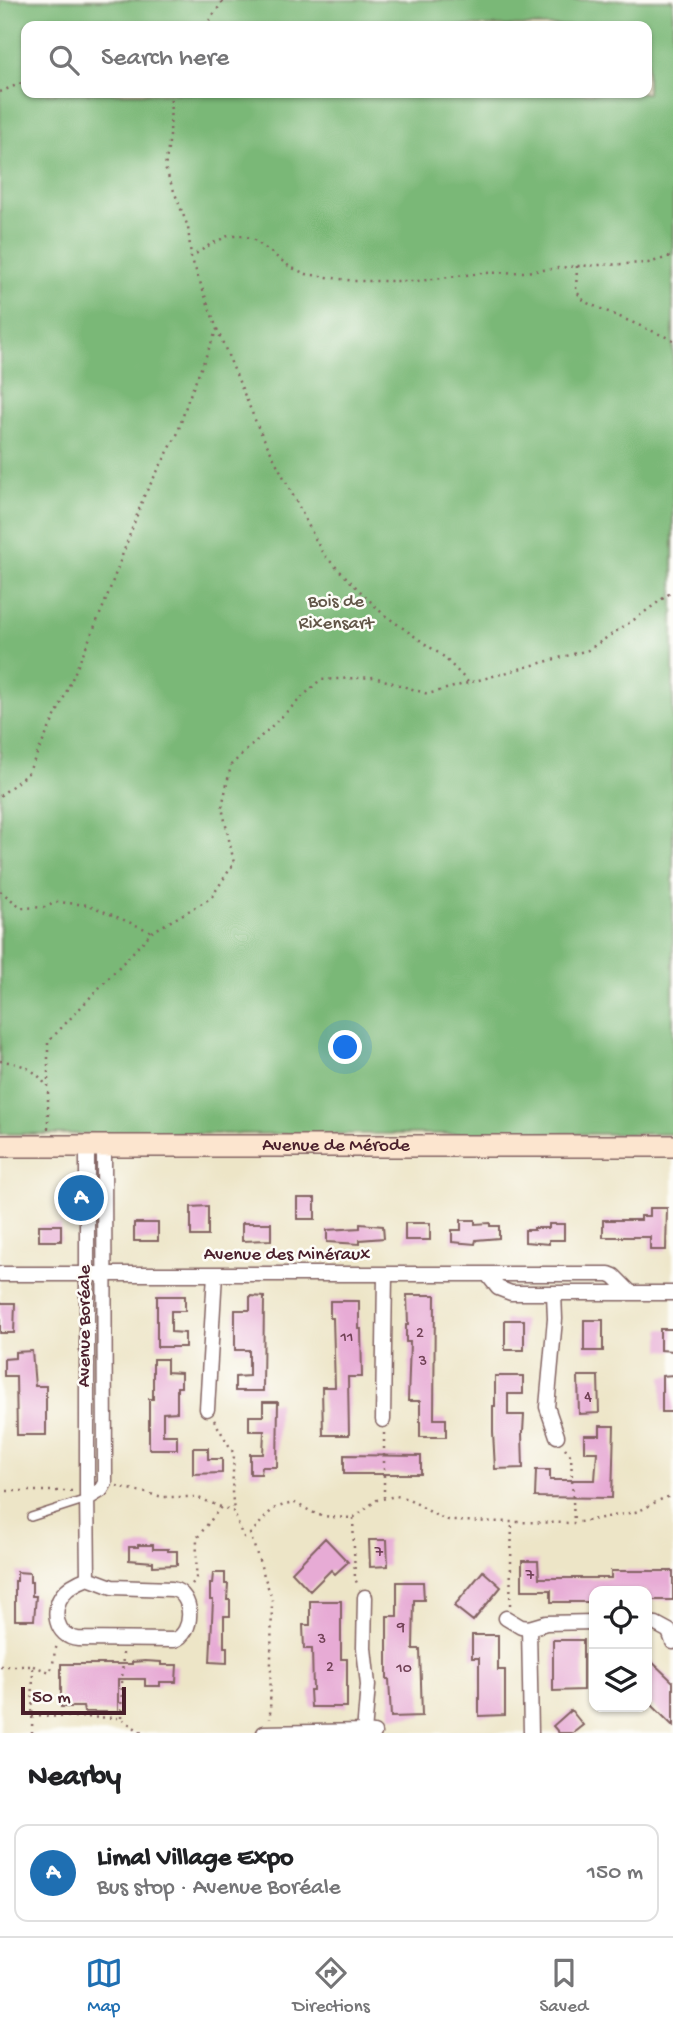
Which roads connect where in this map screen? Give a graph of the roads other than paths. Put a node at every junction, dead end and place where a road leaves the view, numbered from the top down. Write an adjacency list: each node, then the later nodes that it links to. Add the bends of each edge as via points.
1 (0, 1146): 2 (street, Avenue de Mérode)
2 (96, 1146): 3 (street, Avenue de Mérode); 4 (street, Avenue Boréale); 5 (street, Avenue Boréale)
3 (673, 1146)
4 (88, 1273): 5 (street, Avenue des Minéraux); 6 (street, Avenue des Minéraux); 16 (street, Avenue Boréale)
5 (105, 1273): 7 (street, Avenue des Minéraux); 16 (street, Avenue Boréale, via 105,1483 101,1490)
6 (0, 1274)
7 (215, 1274): 8 (street, Avenue des Minéraux); 13 (street)
8 (385, 1274): 9 (street, Avenue des Minéraux); 14 (street)
9 (487, 1274): 10 (street, via 503,1291); 11 (street, Avenue des Minéraux, via 609,1274)
10 (554, 1293): 11 (street); 15 (street, via 547,1407)
11 (631, 1293): 12 (street)
12 (673, 1293)
13 (207, 1409)
14 (383, 1420)
15 (557, 1436)
16 (87, 1495): 17 (lane); 18 (street, Avenue Boréale)
17 (31, 1517)
18 (88, 1578): 18 (street, via 112,1587 174,1589 183,1594 188,1622 185,1633 174,1640 74,1639 65,1635 59,1627 60,1600 68,1589)
19 (365, 1597): 27 (street)
20 (506, 1618): 23 (street)
21 (589, 1622): 23 (street)
22 (652, 1623): 24 (street, via 669,1631)
23 (529, 1628): 29 (street)
24 (673, 1642)
25 (270, 1732): 26 (street); 28 (street)
26 (321, 1732): 27 (street)
27 (367, 1732)
28 (264, 1733)
29 (531, 1733)

